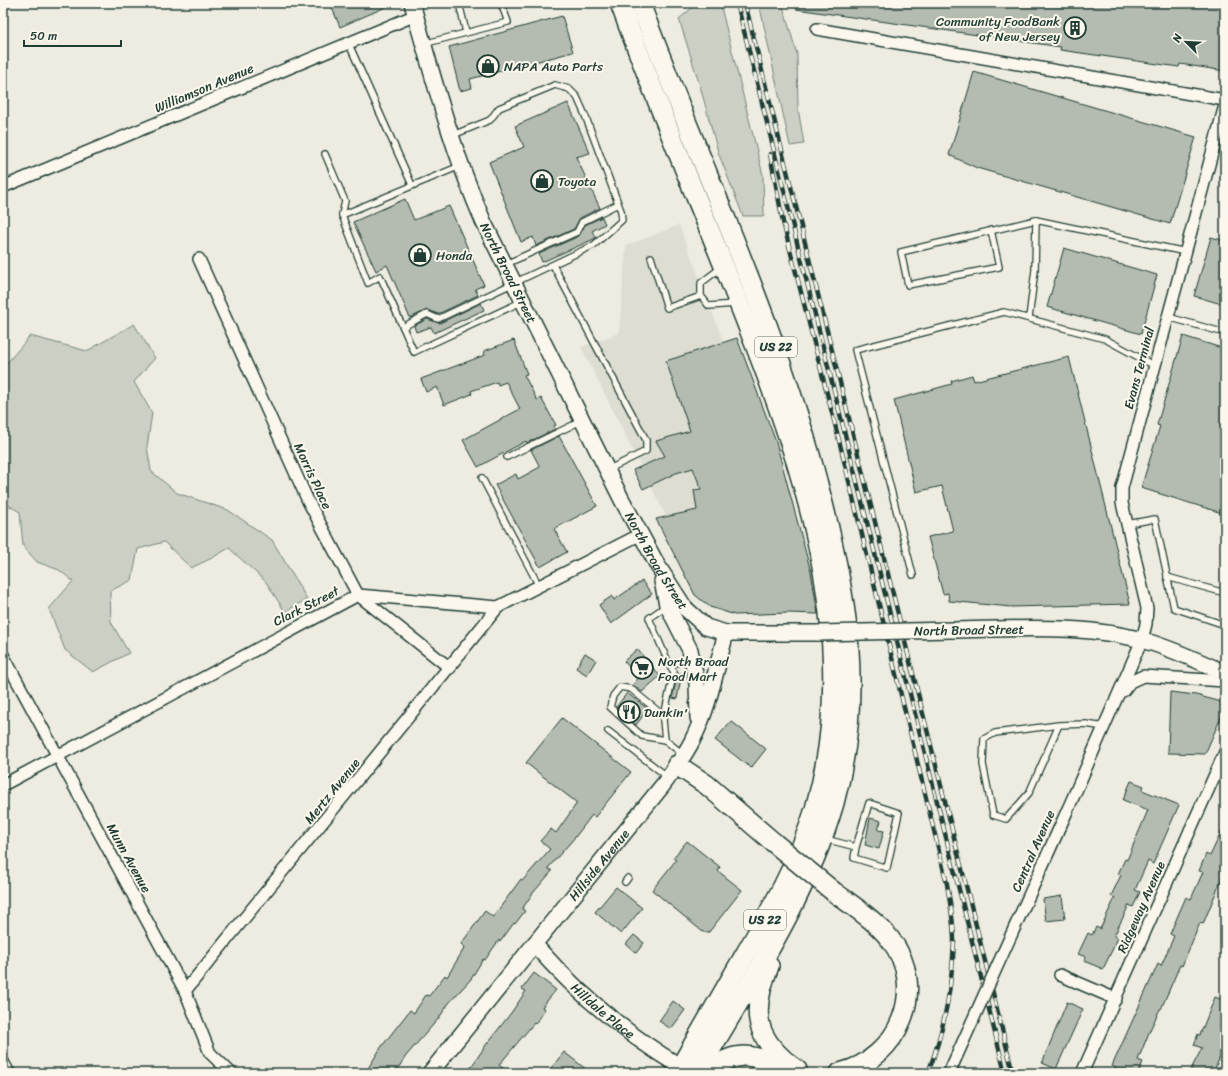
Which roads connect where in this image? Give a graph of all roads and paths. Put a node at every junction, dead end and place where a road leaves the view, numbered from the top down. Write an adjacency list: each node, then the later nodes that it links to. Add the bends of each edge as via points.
1 (459, 3): 7 (lane)
2 (501, 3): 7 (lane, via 508,22)
3 (620, 3): 26 (highway, US 22)
4 (640, 3): 70 (highway, US 22, via 784,369 799,414 835,550 847,618 850,700 840,778)
5 (414, 9): 8 (street, Williamson Avenue); 9 (main road, North Broad Street)
6 (817, 29): 10 (street)
7 (466, 32): 9 (lane)
8 (348, 42): 15 (lane); 16 (street, Williamson Avenue)
9 (423, 44): 12 (main road, North Broad Street)
10 (1225, 100)
11 (1225, 105): 21 (street, Evans Terminal)
12 (451, 136): 14 (main road, North Broad Street); 17 (lane, via 490,120 499,108 555,85 569,88 585,115)
13 (325, 154): 18 (lane, via 345,201)
14 (461, 166): 15 (lane); 24 (main road, North Broad Street)
15 (412, 185): 18 (lane)
16 (3, 187)
17 (618, 204): 24 (lane, via 582,222 577,232); 25 (lane, via 622,220 606,237)
18 (342, 215): 33 (lane, via 368,283 380,276)
19 (1036, 220): 20 (lane); 21 (lane); 32 (lane, via 1036,270)
20 (991, 230): 20 (lane, via 901,252 908,285 999,267)
21 (1186, 252): 31 (street, Evans Terminal)
22 (651, 257): 28 (lane, via 667,308)
23 (199, 259): 47 (street, Morris Place, via 308,501)
24 (504, 265): 27 (main road, North Broad Street)
25 (553, 265): 27 (lane); 38 (lane, via 646,440 646,451)
26 (724, 266): 28 (lane, via 701,283); 30 (highway, US 22)
27 (514, 284): 29 (main road, North Broad Street); 33 (lane, via 438,319 427,314)
28 (701, 296): 30 (lane, via 709,306)
29 (523, 301): 33 (lane, via 414,352); 36 (main road, North Broad Street)
30 (739, 303): 78 (highway, US 22, via 786,430 824,572 833,649 832,717 821,785 796,859)
31 (1168, 317): 34 (lane); 35 (street, Evans Terminal)
32 (1029, 318): 35 (lane, via 1105,339); 43 (lane, via 1004,312 855,350)
33 (403, 326)
34 (1225, 333)
35 (1155, 366): 40 (street, Evans Terminal, via 1122,488 1122,503)
36 (582, 421): 37 (lane); 38 (main road, North Broad Street)
37 (507, 457)
38 (607, 470): 41 (main road, North Broad Street)
39 (482, 478): 45 (lane)
40 (1127, 524): 44 (lane, via 1155,519); 52 (street, Evans Terminal, via 1147,608)
41 (641, 534): 42 (main road, North Broad Street); 45 (street)
42 (658, 566): 48 (main road); 51 (main road, North Broad Street, via 674,594 690,614 706,627)
43 (912, 575)
44 (1167, 577): 46 (lane); 50 (lane, via 1174,608)
45 (539, 586): 49 (street)
46 (1225, 593)
47 (358, 595): 49 (street, Clark Street); 56 (street, Morris Place); 67 (street, Clark Street)
48 (667, 605): 54 (main road, via 686,641); 55 (lane, via 649,618)
49 (498, 607): 56 (street, Mertz Avenue)
50 (1225, 625)
51 (726, 633): 52 (main road, North Broad Street, bridge, via 1061,629); 63 (main road, Hillside Avenue, via 708,702)
52 (1142, 640): 57 (main road, North Broad Street, via 1190,657); 59 (street, Central Avenue)
53 (3, 655): 67 (street, Munn Avenue)
54 (692, 660): 55 (lane); 63 (main road, via 698,693)
55 (669, 664): 60 (lane, via 674,672)
56 (450, 668): 75 (street, Mertz Avenue)
57 (1225, 674)
58 (1225, 681): 59 (street, via 1143,676 1130,682)
59 (1117, 697): 62 (street, Central Avenue)
60 (664, 716): 65 (lane); 65 (lane, via 631,689 620,687 613,696 610,707 642,736)
61 (1059, 725): 61 (lane, via 1029,793 1006,819 993,815 983,764 984,739 995,733); 62 (lane)
62 (1104, 726): 85 (street, Central Avenue, bridge)
63 (697, 730): 68 (main road, Hillside Avenue)
64 (608, 731): 68 (lane)
65 (665, 740): 68 (lane)
66 (1225, 752): 76 (street, Ridgeway Avenue)
67 (57, 756): 69 (street, Clark Street); 75 (street, Munn Avenue)
68 (677, 766): 73 (main road, Hillside Avenue); 84 (highway, bridge, via 706,785 877,925 890,939 902,960 907,995 899,1028 883,1049 863,1067)
69 (3, 785)
70 (822, 838): 71 (lane); 72 (highway, US 22)
71 (856, 847): 71 (lane, via 869,803 899,813 887,868 854,858)
72 (792, 908): 78 (highway, US 22); 79 (highway, via 763,981 758,1007 761,1029 767,1042)
73 (534, 944): 78 (main road, Hilldale Place, via 577,990); 82 (main road, Hillside Avenue)
74 (1060, 974): 76 (street)
75 (185, 991): 81 (street, Munn Avenue, via 210,1053)
76 (1116, 999): 86 (street, Ridgeway Avenue)
77 (3, 1062): 80 (street)
78 (685, 1071)
79 (801, 1071): 83 (highway, via 752,1057 738,1056 718,1063)
80 (9, 1073)
81 (231, 1073)
82 (430, 1073)
83 (707, 1073)
84 (840, 1073)
85 (950, 1073)
86 (1082, 1073)

